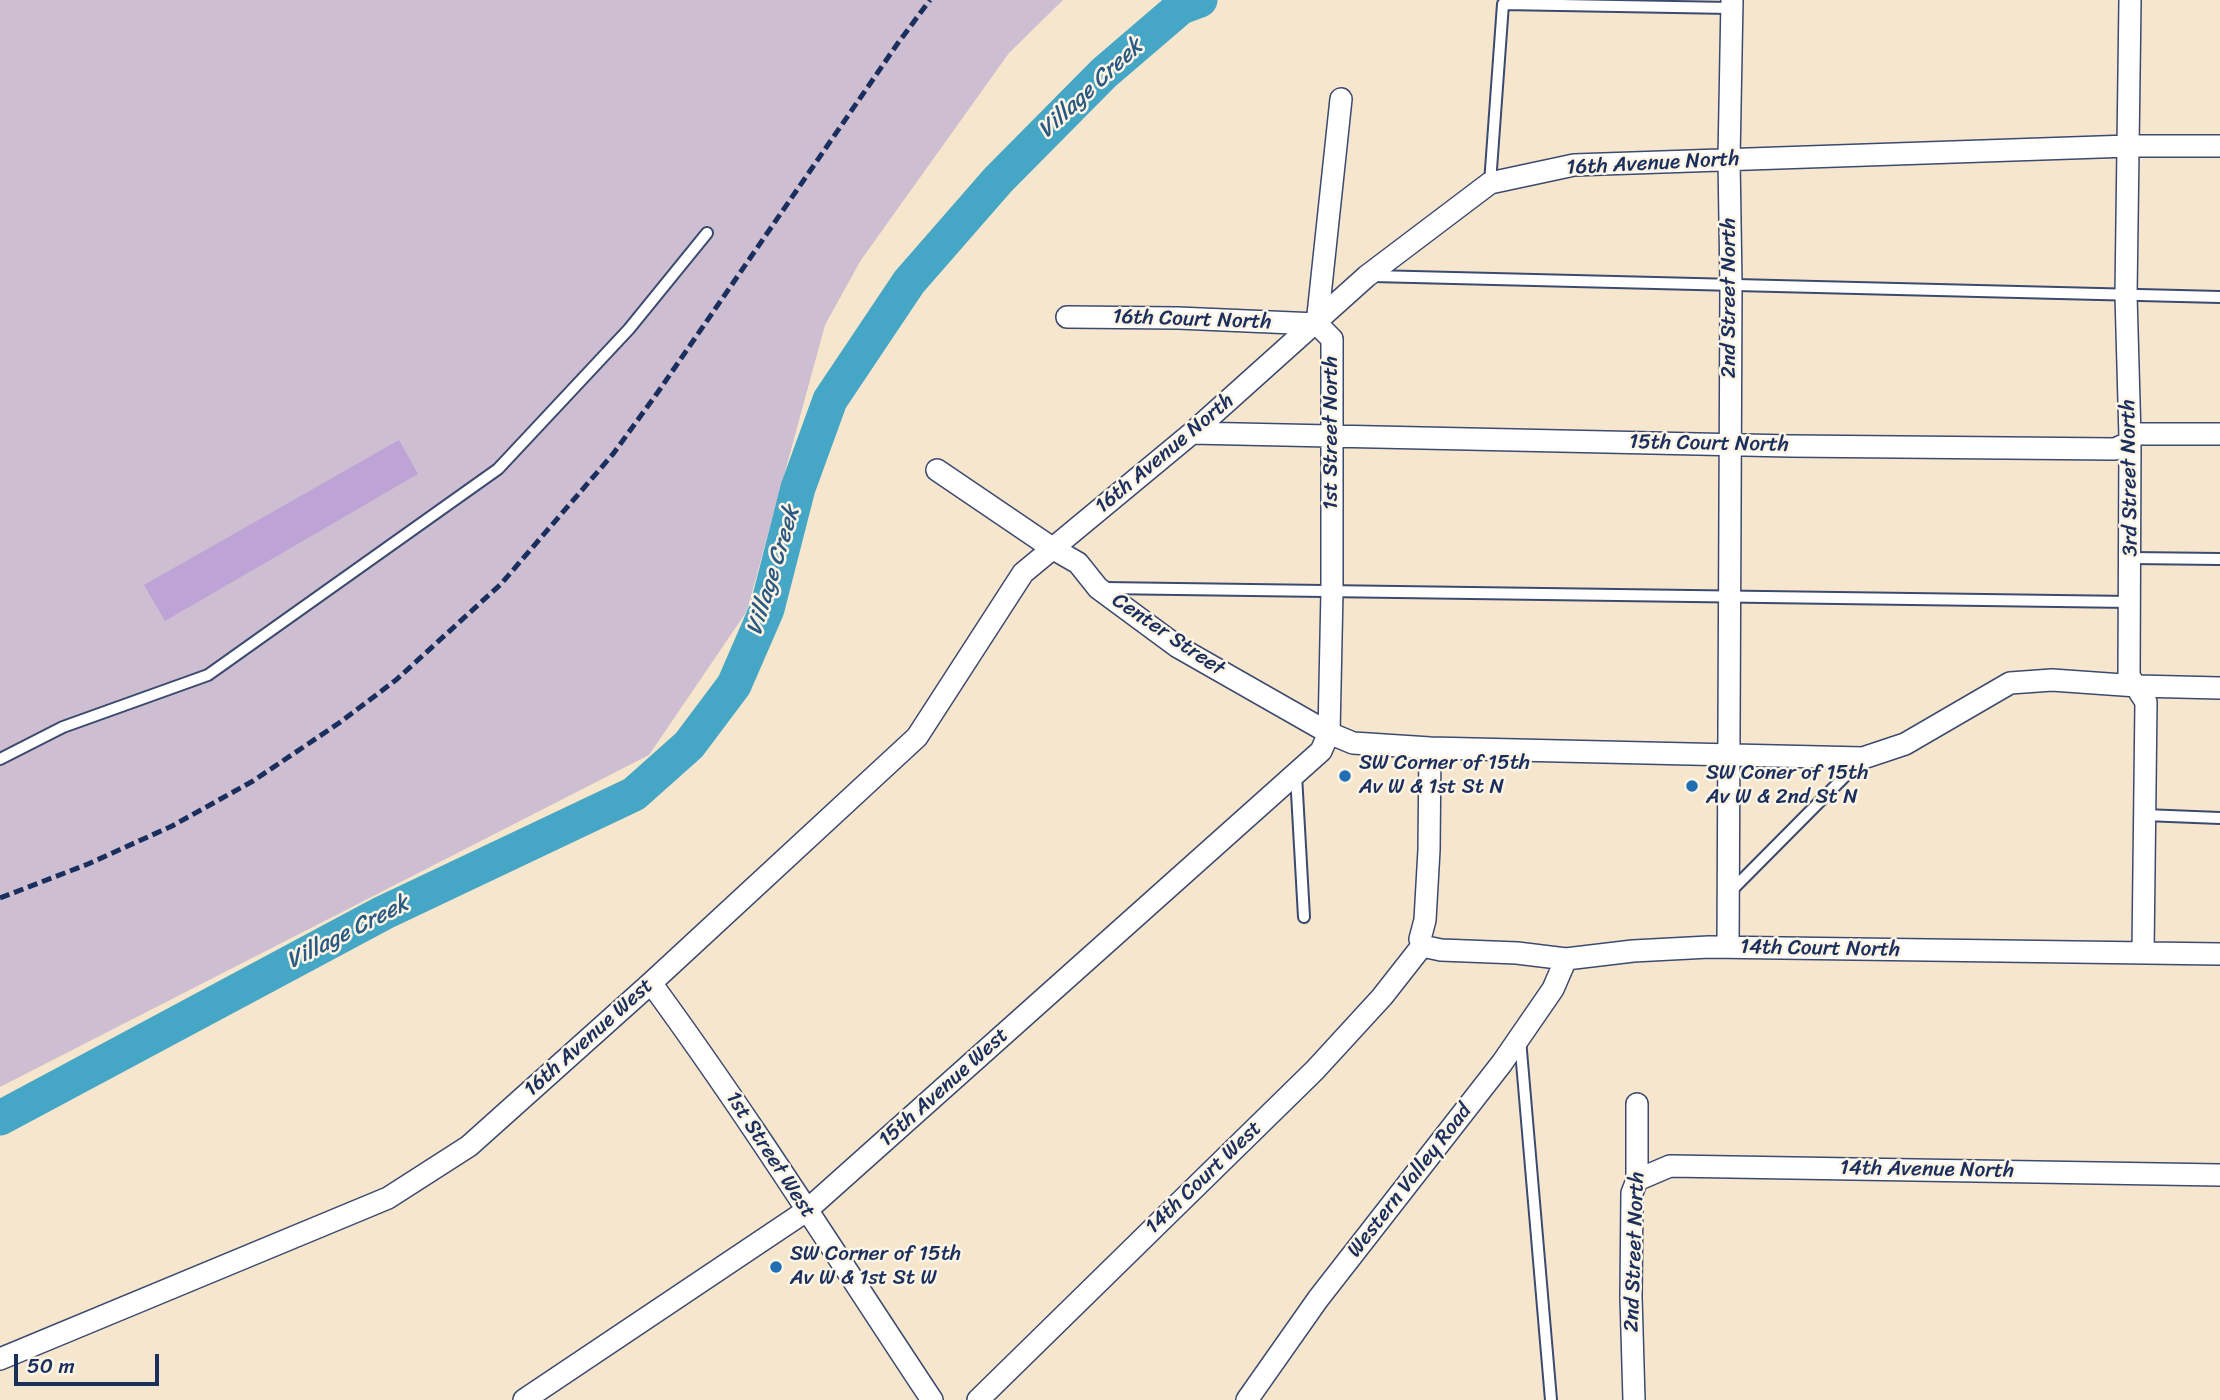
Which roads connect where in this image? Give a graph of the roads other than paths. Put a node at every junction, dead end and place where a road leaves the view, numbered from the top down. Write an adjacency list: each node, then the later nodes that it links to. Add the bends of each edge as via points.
1 (2130, 0): 4 (street, 3rd Street North)
2 (1731, 4): 6 (street, 2nd Street North); 7 (lane, via 1503,4)
3 (1341, 99): 14 (street)
4 (2129, 146): 5 (street, 16th Avenue North); 6 (street, 16th Avenue North); 11 (street, 3rd Street North)
5 (2220, 146)
6 (1729, 159): 7 (street, 16th Avenue North, via 1574,165); 10 (street, 2nd Street North)
7 (1490, 183): 9 (street, 16th Avenue North)
8 (707, 233): 34 (lane, via 629,329 498,469 208,676 63,727)
9 (1367, 276): 10 (lane); 14 (street, 16th Avenue North)
10 (1731, 285): 11 (lane); 19 (street, 2nd Street North)
11 (2126, 295): 12 (lane); 18 (street, 3rd Street North)
12 (2220, 298)
13 (1067, 317): 14 (street, 16th Court North)
14 (1317, 324): 15 (street, 16th Avenue North); 17 (street, 1st Street North, via 1332,338)
15 (1192, 433): 17 (street, 15th Court North); 21 (street, 16th Avenue North)
16 (2220, 434): 18 (street, 15th Court North, via 2136,434)
17 (1333, 435): 19 (street, 15th Court North); 25 (street, 1st Street North)
18 (2130, 438): 19 (street, 15th Court North, via 2115,449); 22 (street, 3rd Street North)
19 (1729, 444): 26 (street, 2nd Street North)
20 (937, 470): 21 (street, Center Street)
21 (1052, 548): 24 (street, Center Street, via 1078,563); 45 (street, 16th Avenue West, via 1023,573 917,737)
22 (2131, 558): 23 (lane); 27 (street, 3rd Street North)
23 (2220, 559)
24 (1098, 588): 25 (lane); 30 (street, Center Street, via 1178,647)
25 (1332, 591): 26 (lane); 30 (street, 1st Street North)
26 (1730, 596): 27 (lane); 32 (street, 2nd Street North)
27 (2131, 602): 28 (street, 3rd Street North, via 2129,676)
28 (2137, 686): 29 (street, Center Street); 33 (street, Center Street, via 2052,680 2010,683 1905,744); 36 (street, 3rd Street North, via 2146,702)
29 (2220, 688)
30 (1329, 733): 31 (street, Center Street, via 1353,744); 35 (street, 15th Avenue West, via 1321,751)
31 (1430, 748): 32 (street, Center Street); 40 (street)
32 (1729, 756): 33 (street, Center Street); 38 (street, 2nd Street North)
33 (1863, 758): 38 (lane)
34 (0, 759)
35 (1296, 775): 39 (lane); 50 (street, 15th Avenue West)
36 (2144, 816): 37 (lane); 42 (street, 3rd Street North)
37 (2220, 818)
38 (1726, 895): 41 (street, 2nd Street North)
39 (1304, 917)
40 (1422, 946): 44 (street, 14th Court North); 54 (street, 14th Court West, via 1315,1070)
41 (1728, 947): 42 (street, 14th Court North); 44 (street, 14th Court North)
42 (2143, 952): 43 (street, 14th Court North)
43 (2220, 954)
44 (1566, 959): 46 (street, Western Valley Road, via 1553,989)
45 (651, 983): 50 (street, 1st Street West, via 758,1134); 51 (street, 16th Avenue West, via 469,1146 388,1198)
46 (1520, 1036): 55 (street, Western Valley Road, via 1318,1299); 56 (lane)
47 (1637, 1104): 49 (street, 2nd Street North)
48 (2220, 1175): 49 (street, 14th Avenue North, via 1670,1166)
49 (1637, 1180): 57 (street, 2nd Street North, via 1632,1194)
50 (806, 1211): 52 (street, 15th Avenue West); 53 (street, 1st Street West)
51 (0, 1359)
52 (524, 1400)
53 (932, 1400)
54 (978, 1400)
55 (1248, 1400)
56 (1551, 1400)
57 (1634, 1400)

